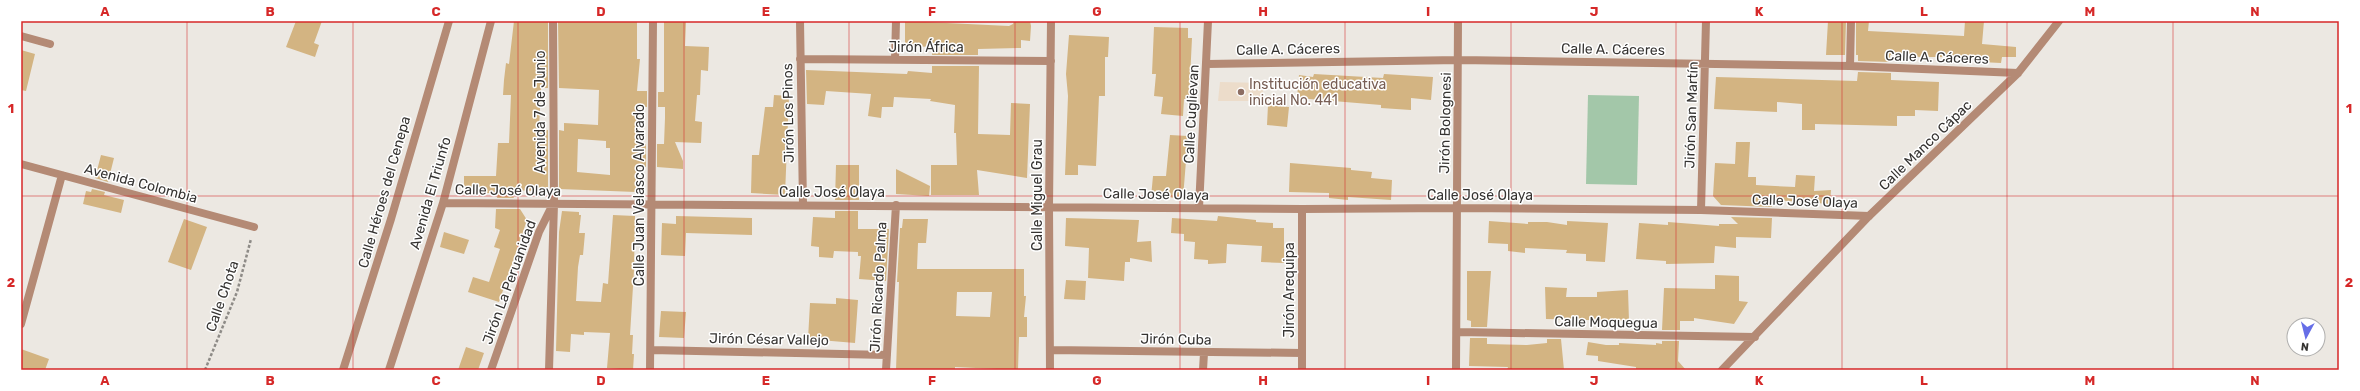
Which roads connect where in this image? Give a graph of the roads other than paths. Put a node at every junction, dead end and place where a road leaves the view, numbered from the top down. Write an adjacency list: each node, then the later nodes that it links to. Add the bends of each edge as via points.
1 (449, 21): 45 (street, Calle Héroes del Cenepa, via 391,219)
2 (490, 21): 25 (street, Avenida El Triunfo)
3 (553, 21): 26 (street, Avenida 7 de Junio)
4 (653, 21): 27 (street, Calle Juan Velasco Alvarado)
5 (800, 21): 15 (street, Jirón Los Pinos)
6 (896, 21): 16 (street)
7 (1052, 21): 18 (street, Calle Miguel Grau)
8 (1208, 21): 19 (street, Calle Cuglievan)
9 (1458, 21): 17 (street, Jirón Bolognesi)
10 (1706, 21): 20 (street, Jirón San Martín)
11 (1851, 21): 21 (street)
12 (2059, 21): 22 (street, Calle Manco Cápac)
13 (21, 36): 14 (street)
14 (50, 44)
15 (800, 59): 16 (street, Jirón África); 28 (street, Jirón Los Pinos)
16 (895, 60): 18 (street, Jirón África)
17 (1459, 60): 19 (street, Calle A. Cáceres); 20 (street, Calle A. Cáceres); 32 (street, Jirón Bolognesi)
18 (1051, 61): 30 (street, Calle Miguel Grau)
19 (1207, 64): 31 (street, Calle Cuglievan)
20 (1705, 64): 21 (street, Calle A. Cáceres); 34 (street, Jirón San Martín)
21 (1850, 66): 22 (street, Calle A. Cáceres)
22 (2018, 73): 35 (street, Calle Manco Cápac)
23 (21, 164): 24 (street, Avenida Colombia)
24 (62, 175): 36 (street, Avenida Colombia); 37 (street)
25 (443, 202): 26 (street, Calle José Olaya); 46 (street, Avenida El Triunfo)
26 (554, 204): 27 (street, Calle José Olaya); 47 (street, Jirón La Peruanidad, via 539,232); 48 (street, Avenida 7 de Junio)
27 (652, 204): 28 (street, Calle José Olaya); 40 (street, Calle Juan Velasco Alvarado)
28 (803, 205): 29 (street, Calle José Olaya)
29 (896, 205): 30 (street, Calle José Olaya); 44 (street, Jirón Ricardo Palma)
30 (1049, 206): 31 (street, Calle José Olaya); 41 (street, Calle Miguel Grau)
31 (1199, 208): 33 (street, Calle José Olaya)
32 (1457, 208): 33 (street, Calle José Olaya); 34 (street, Calle José Olaya); 38 (street, Jirón Bolognesi)
33 (1302, 209): 43 (street, Jirón Arequipa)
34 (1701, 210): 35 (street, Calle José Olaya)
35 (1870, 216): 39 (street, Calle Manco Cápac)
36 (254, 228)
37 (21, 324)
38 (1458, 332): 39 (street, Calle Moquegua); 54 (street, Jirón Bolognesi)
39 (1755, 338): 55 (street, Calle Manco Cápac)
40 (651, 350): 44 (street, Jirón César Vallejo); 49 (street, Calle Juan Velasco Alvarado)
41 (1050, 350): 42 (street, Jirón Cuba); 51 (street, Calle Miguel Grau)
42 (1204, 352): 43 (street, Jirón Cuba); 52 (street)
43 (1302, 353): 53 (street, Jirón Arequipa)
44 (887, 355): 50 (street, Jirón Ricardo Palma)
45 (342, 370)
46 (389, 370)
47 (491, 370)
48 (549, 370)
49 (650, 370)
50 (886, 370)
51 (1050, 370)
52 (1203, 370)
53 (1302, 370)
54 (1456, 370)
55 (1722, 370)

